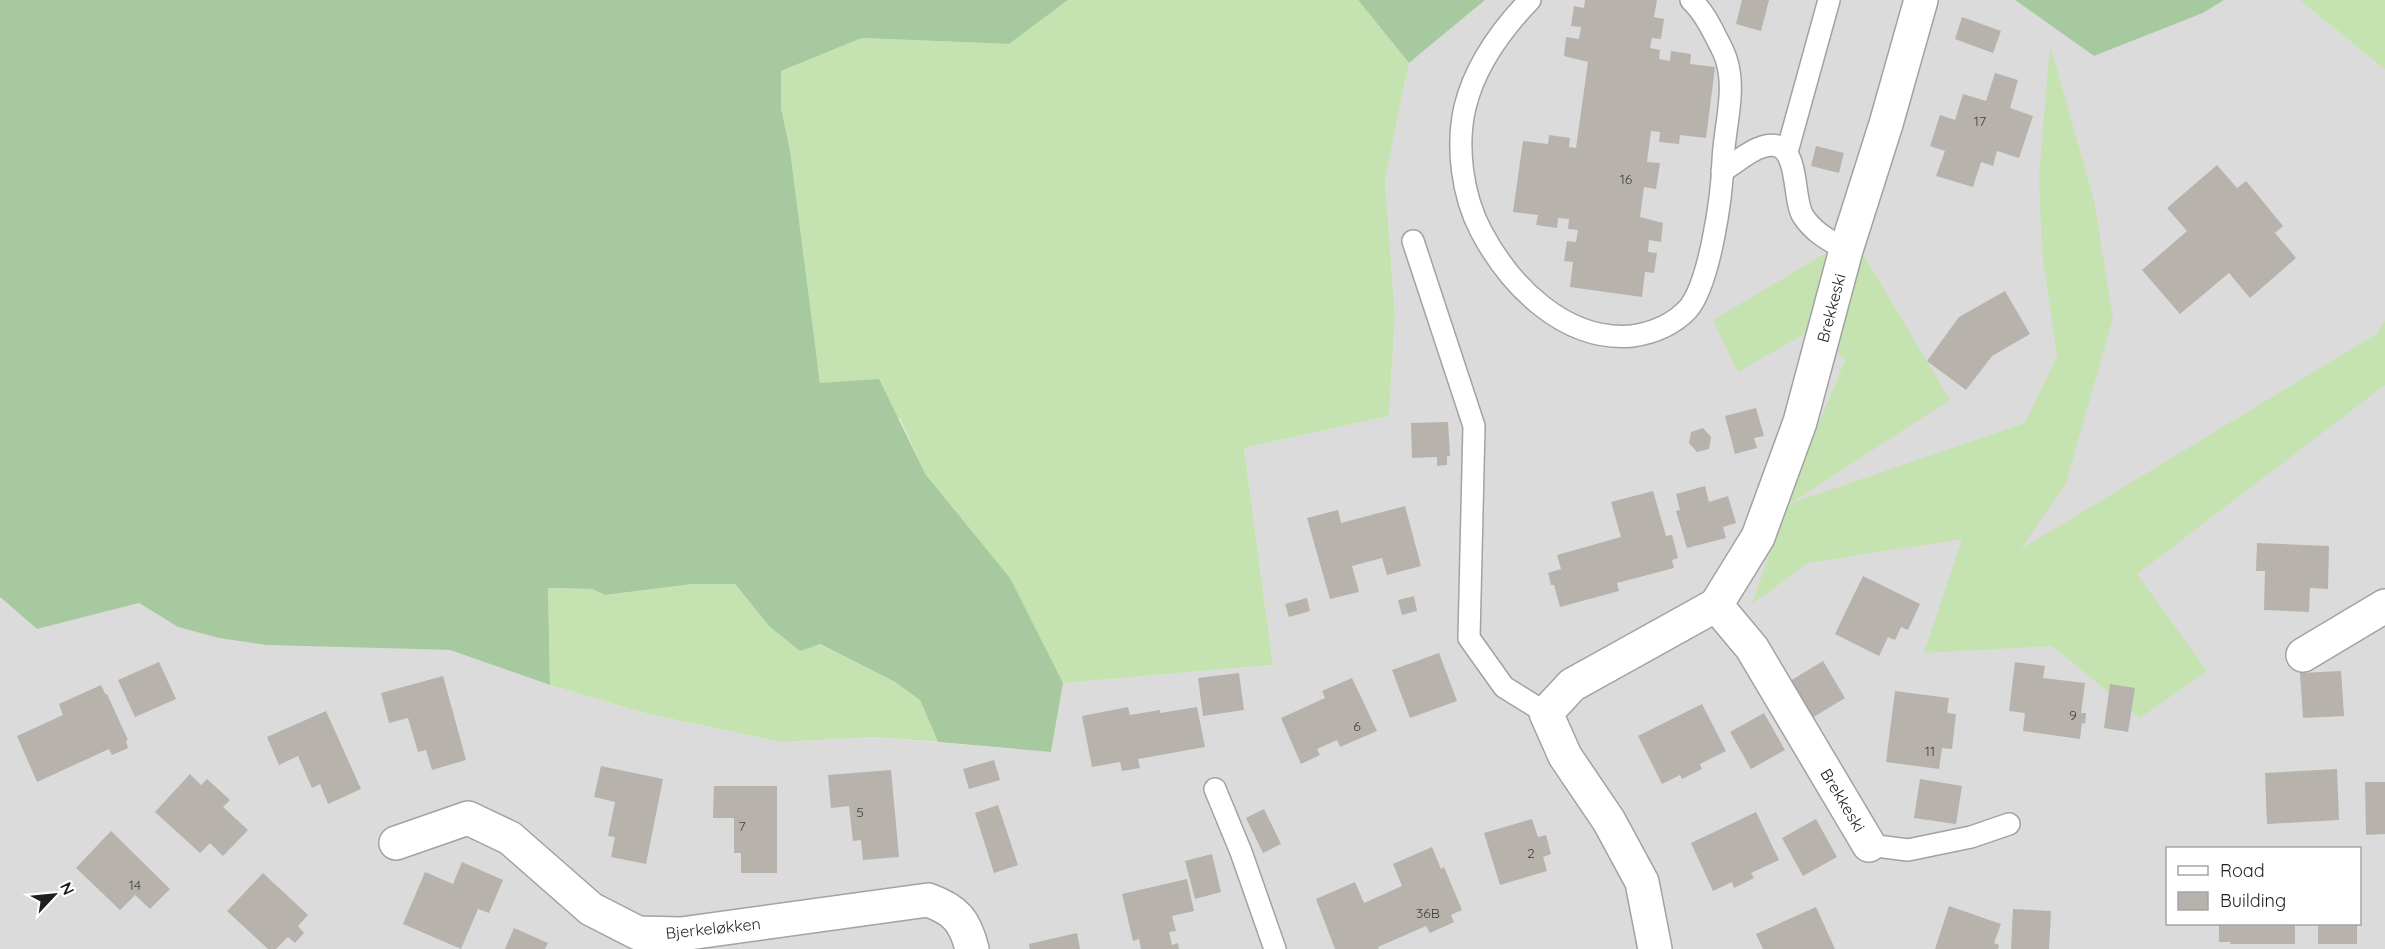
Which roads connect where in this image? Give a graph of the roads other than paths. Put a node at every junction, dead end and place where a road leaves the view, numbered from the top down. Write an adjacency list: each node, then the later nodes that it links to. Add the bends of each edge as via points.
1 (1530, 0): 6 (lane, via 1498,38 1475,78 1465,107 1461,151 1472,210 1481,231 1516,281 1536,301 1575,327 1616,337 1647,334 1674,321 1697,294 1704,274)
2 (1691, 0): 6 (lane, via 1710,24 1727,60 1730,91)
3 (1829, 0): 5 (lane)
4 (1921, 0): 8 (street, Brekkeski)
5 (1787, 152): 6 (lane, via 1779,147 1761,147); 8 (lane, via 1802,214 1818,234)
6 (1722, 171)
7 (1413, 241): 12 (lane, via 1474,426 1469,638 1504,687)
8 (1846, 249): 9 (street, Brekkeski, via 1800,422 1758,537)
9 (1716, 605): 12 (street, Brekkeski, via 1572,685); 16 (street, Brekkeski, via 1752,648)
10 (2385, 606): 11 (street)
11 (2303, 655)
12 (1546, 713): 19 (street, via 1565,756 1609,821 1642,882)
13 (1215, 789): 18 (lane)
14 (2009, 824): 16 (lane, via 1971,837 1908,849)
15 (396, 843): 17 (street, Bjerkeløkken, via 468,818 510,838 591,909 638,933 681,934 928,900 945,906 967,927)
16 (1869, 844)
17 (972, 949)
18 (1275, 949)
19 (1655, 949)

